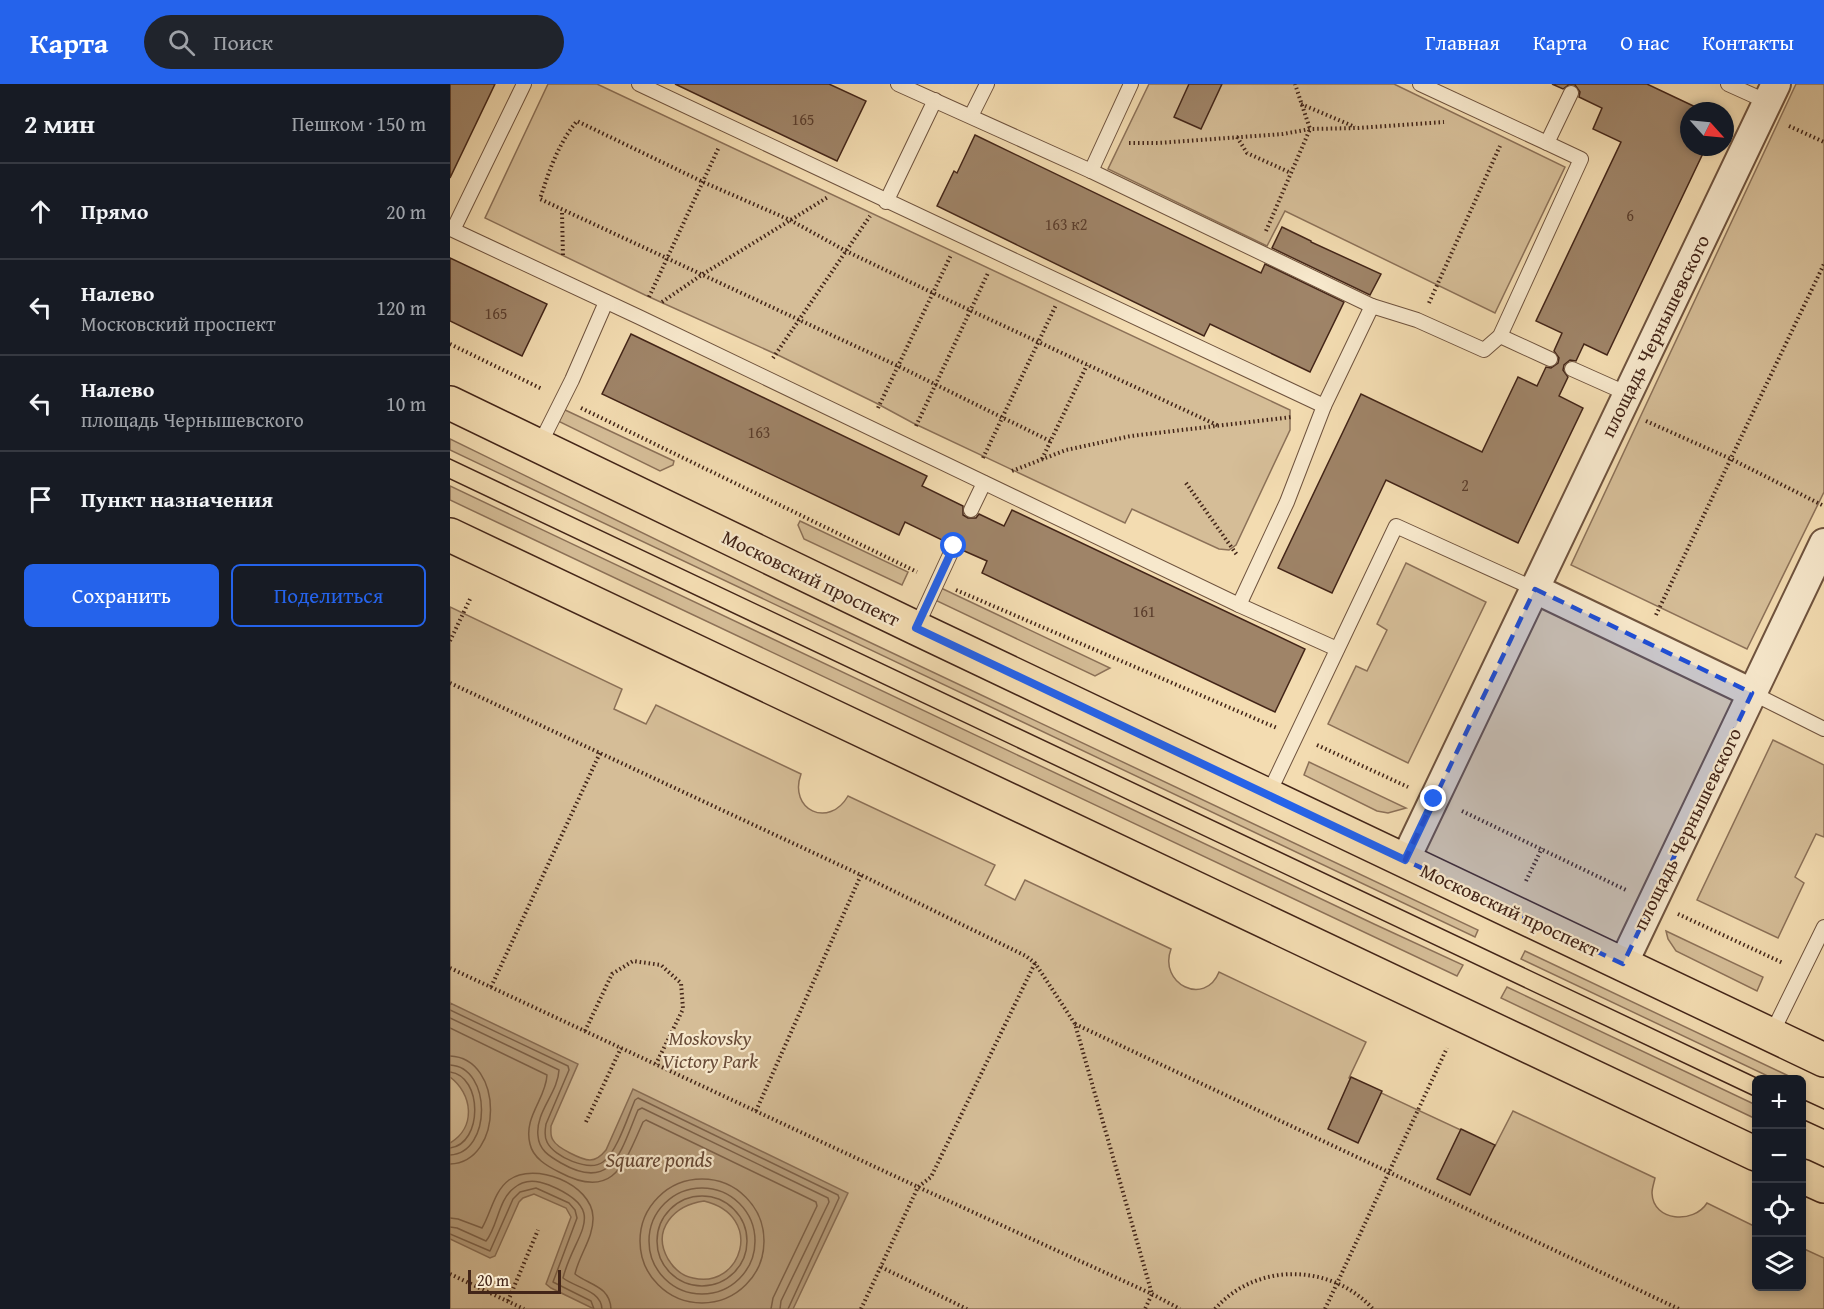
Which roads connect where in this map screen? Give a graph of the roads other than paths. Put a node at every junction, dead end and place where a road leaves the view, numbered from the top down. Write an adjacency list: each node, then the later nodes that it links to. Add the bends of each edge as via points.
1 (524, 84): 15 (lane, via 453,230)
2 (639, 84): 14 (lane)
3 (898, 84): 10 (lane)
4 (987, 84): 11 (lane)
5 (1131, 84): 13 (lane)
6 (1420, 84): 12 (lane)
7 (1728, 84): 9 (lane)
8 (1571, 93): 12 (lane)
9 (1772, 93): 20 (street, площадь Чернышевского)
10 (935, 100): 11 (lane); 14 (lane)
11 (971, 116): 13 (lane)
12 (1547, 143): 17 (lane, via 1581,159)
13 (1091, 171): 16 (lane)
14 (886, 201): 22 (lane)
15 (606, 302): 23 (lane); 24 (lane)
16 (1372, 306): 17 (lane, via 1484,350); 22 (lane)
17 (1500, 336): 18 (lane)
18 (1550, 359)
19 (1572, 369): 20 (lane)
20 (1624, 402): 29 (street, площадь Чернышевского)
21 (450, 403): 23 (main road, Московский проспект)
22 (1324, 406): 30 (lane, via 1287,502)
23 (539, 446): 31 (main road, Московский проспект)
24 (979, 481): 25 (lane); 30 (lane)
25 (971, 510)
26 (450, 535): 41 (main road)
27 (1824, 543): 33 (street, площадь Чернышевского)
28 (954, 546): 31 (lane)
29 (1535, 589): 32 (lane, via 1396,526); 33 (street); 36 (street, площадь Чернышевского)
30 (1239, 605): 32 (lane)
31 (916, 628): 35 (main road, Московский проспект)
32 (1338, 649): 35 (lane)
33 (1752, 693): 34 (lane); 38 (street, площадь Чернышевского)
34 (1824, 729)
35 (1268, 795): 36 (main road, Московский проспект)
36 (1405, 860): 38 (main road, Московский проспект)
37 (1824, 927): 39 (lane)
38 (1623, 964): 39 (main road, Московский проспект)
39 (1771, 1035): 40 (main road, Московский проспект)
40 (1824, 1059)
41 (1752, 1152)
42 (1806, 1178): 43 (main road)
43 (1824, 1186)

